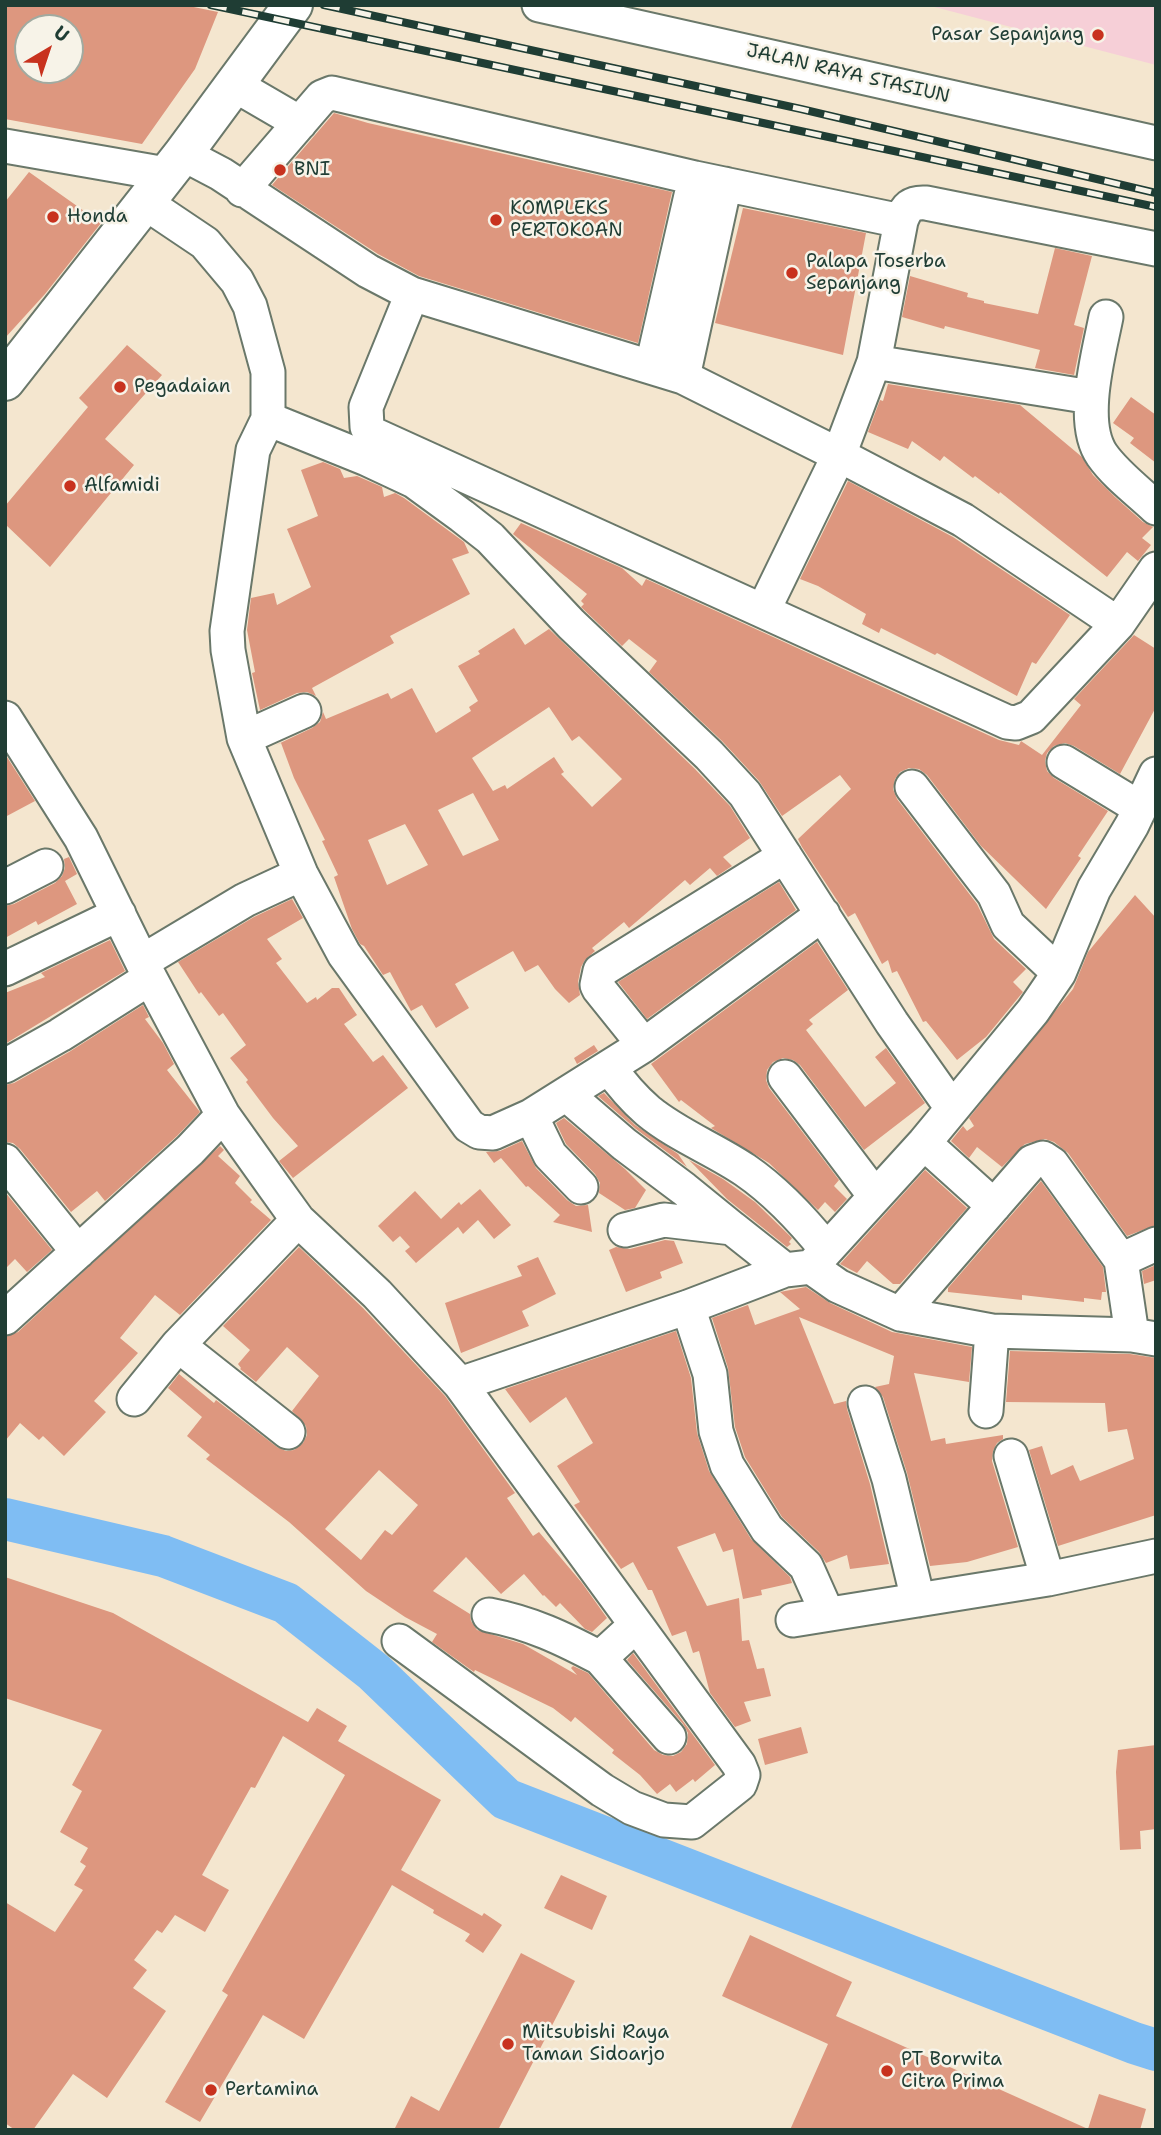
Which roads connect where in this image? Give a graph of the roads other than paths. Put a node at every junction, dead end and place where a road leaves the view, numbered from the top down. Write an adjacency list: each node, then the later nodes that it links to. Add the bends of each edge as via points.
1 (293, 5): 3 (main road)
2 (540, 5): 5 (street, JALAN RAYA STASIUN)
3 (233, 85): 4 (street); 7 (main road)
4 (300, 123): 8 (street, via 322,97 332,93); 9 (street)
5 (1156, 143)
6 (5, 146): 7 (street)
7 (164, 177): 9 (street, via 221,174); 17 (main road); 19 (street, via 250,306 268,372)
8 (710, 181): 10 (street); 15 (street); 16 (street)
9 (242, 190): 12 (street)
10 (901, 221): 11 (street, via 908,206 920,202); 14 (street)
11 (1156, 248)
12 (412, 294): 15 (street); 23 (street, via 366,407 367,427 373,434)
13 (1106, 317): 18 (street)
14 (874, 362): 18 (street); 20 (street)
15 (652, 366): 16 (street)
16 (683, 377): 20 (street)
17 (5, 381)
18 (1091, 397): 21 (street, via 1100,452)
19 (268, 419): 27 (street, via 253,450 227,631); 32 (street, via 414,481 490,538 571,624 733,780)
20 (839, 455): 23 (street); 24 (street, via 963,520)
21 (1156, 508)
22 (1156, 569): 24 (street)
23 (763, 611): 24 (street, via 1016,723 1031,717)
24 (1118, 624)
25 (304, 711): 27 (street)
26 (5, 718): 36 (street, via 81,838)
27 (244, 738): 34 (street)
28 (1064, 762): 31 (street)
29 (1156, 774): 31 (street)
30 (912, 788): 40 (street, via 994,894 1008,925)
31 (1140, 808): 40 (street, via 1094,889)
32 (785, 856): 37 (street); 41 (street, via 600,971 599,989)
33 (46, 866): 35 (street)
34 (291, 879): 39 (street, via 245,900); 48 (street, via 469,1126 493,1133)
35 (5, 887)
36 (119, 914): 38 (street); 39 (street)
37 (823, 914): 41 (street); 46 (street)
38 (5, 969)
39 (147, 969): 42 (street, via 60,1035); 47 (street)
40 (1059, 973): 46 (street)
41 (644, 1045): 43 (street)
42 (5, 1066)
43 (609, 1067): 45 (street); 60 (street, via 647,1110 744,1170 800,1217)
44 (785, 1077): 52 (street)
45 (566, 1094): 48 (street); 55 (street)
46 (952, 1108): 49 (street)
47 (223, 1115): 54 (street); 58 (street)
48 (531, 1116): 51 (street, via 550,1154)
49 (924, 1143): 52 (street); 53 (street)
50 (5, 1161): 58 (street)
51 (581, 1187)
52 (875, 1196): 60 (street)
53 (994, 1206): 59 (street, via 1032,1162 1048,1160); 62 (street)
54 (298, 1220): 66 (street); 67 (street, via 377,1294)
55 (732, 1228): 56 (street, via 664,1220); 60 (street)
56 (625, 1230)
57 (1156, 1244): 59 (street)
58 (78, 1252): 63 (street)
59 (1121, 1260): 65 (street)
60 (788, 1270): 61 (street); 62 (street)
61 (688, 1307): 67 (street); 76 (street, via 710,1374 716,1431 727,1465 767,1529 806,1566)
62 (900, 1314): 64 (street)
63 (5, 1318)
64 (992, 1331): 65 (street); 70 (street)
65 (1144, 1337)
66 (178, 1345): 68 (street); 71 (street)
67 (460, 1384): 79 (street)
68 (134, 1399)
69 (865, 1403): 75 (street)
70 (986, 1412)
71 (288, 1432)
72 (1011, 1456): 74 (street)
73 (1156, 1556): 74 (street)
74 (1048, 1579): 75 (street)
75 (918, 1600): 76 (street)
76 (827, 1613): 78 (street)
77 (489, 1615): 81 (street, via 540,1628)
78 (793, 1619)
79 (635, 1626): 80 (street, via 743,1774 740,1784 692,1822 664,1820 632,1808); 81 (street)
80 (399, 1641)
81 (600, 1658): 82 (street)
82 (669, 1737)

